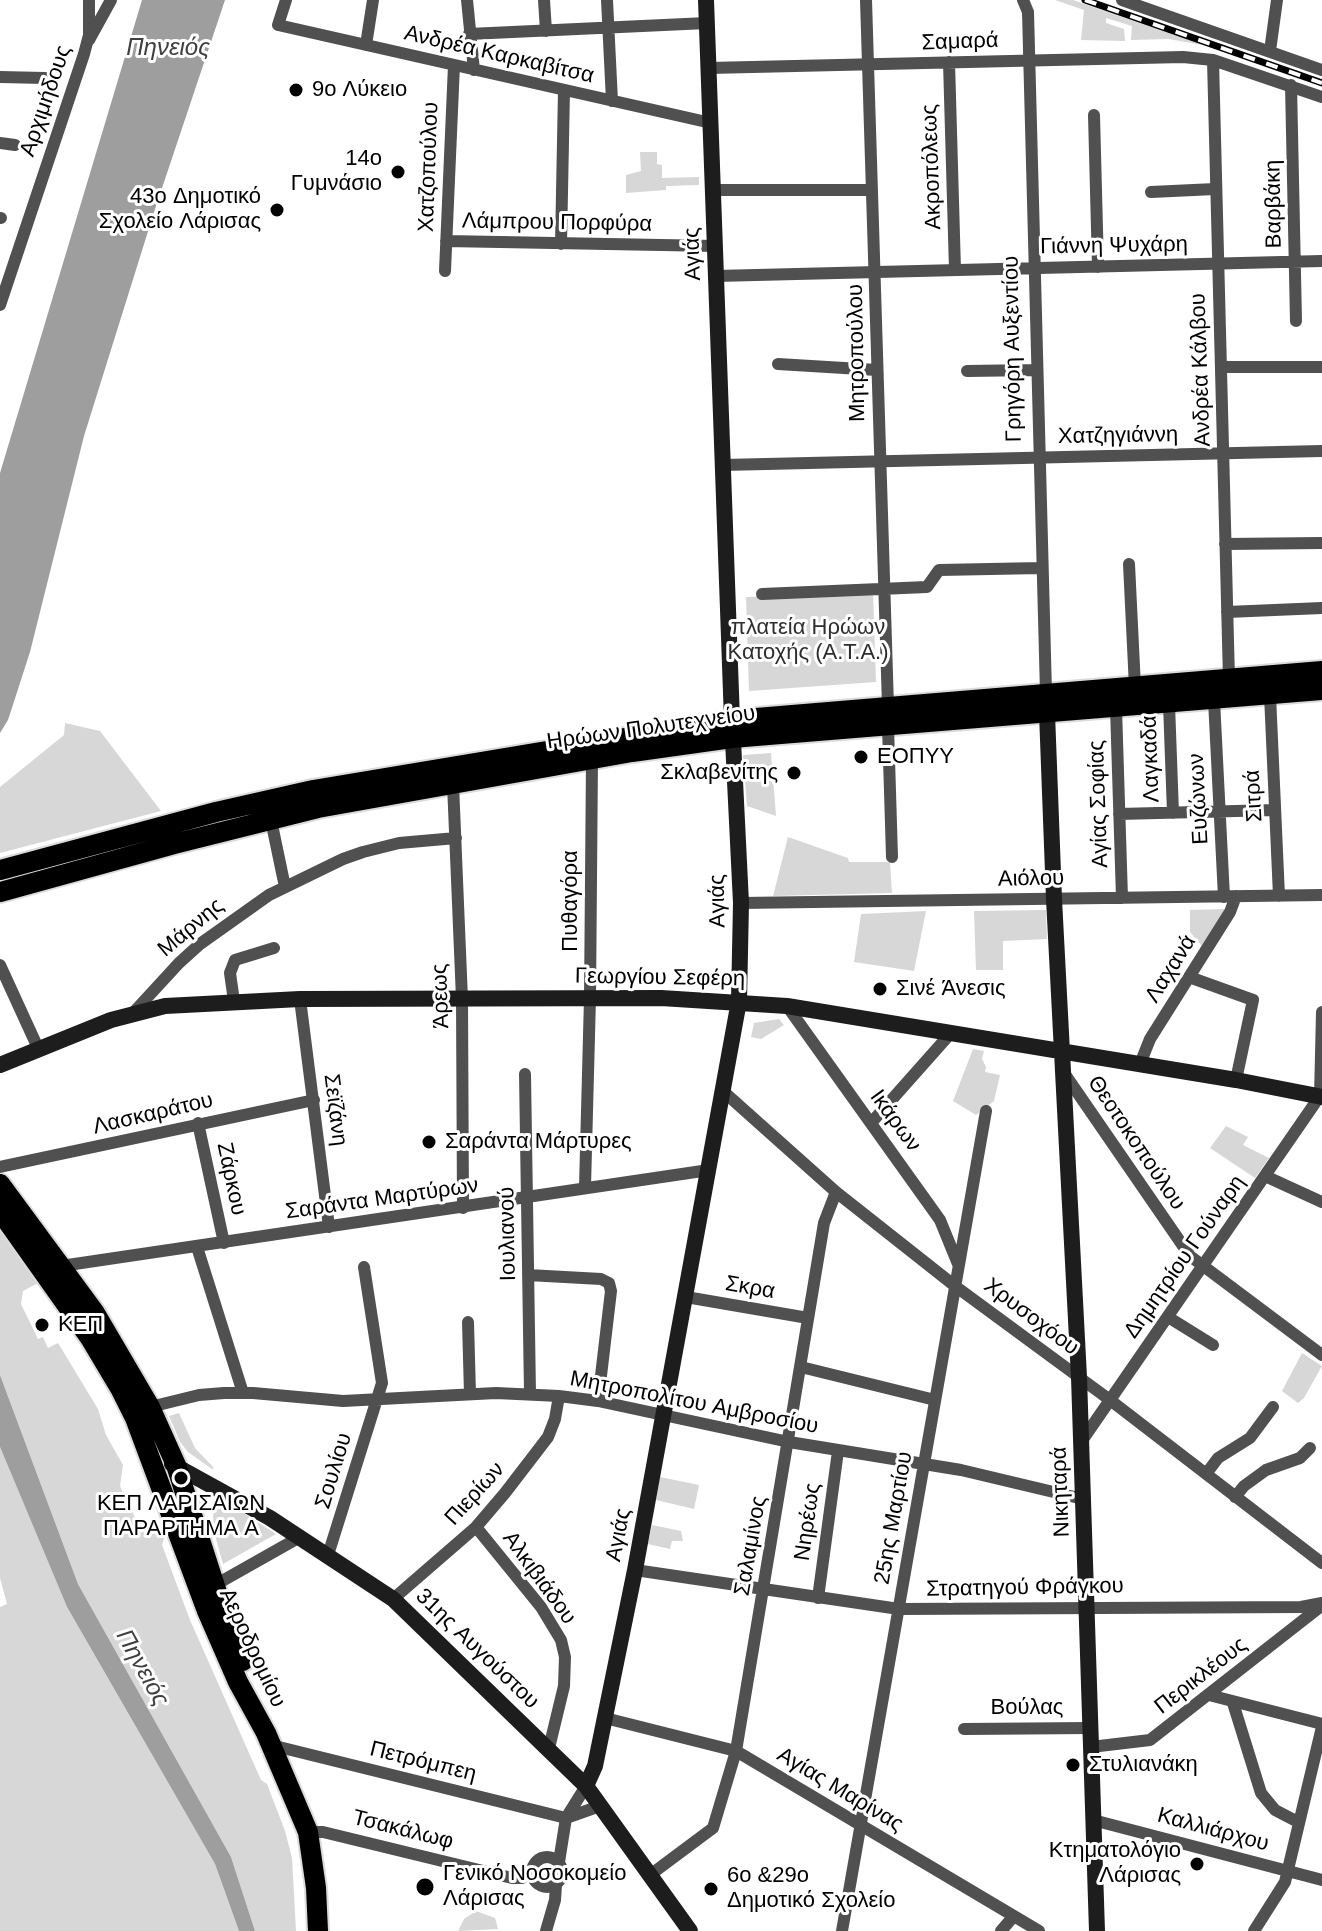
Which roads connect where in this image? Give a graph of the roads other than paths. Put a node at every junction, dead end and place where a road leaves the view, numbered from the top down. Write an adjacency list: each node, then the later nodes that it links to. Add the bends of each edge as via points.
1 (89, 0): 17 (street, Αρχιμήδους)
2 (111, 0): 17 (street)
3 (286, 0): 18 (street, Ανδρέα Καρκαβίτσα, via 278,25)
4 (373, 0): 18 (street)
5 (467, 0): 16 (street)
6 (544, 0): 15 (street)
7 (607, 0): 14 (street)
8 (706, 0): 13 (street, Αγιάς)
9 (866, 0): 24 (street, Μητροπούλου)
10 (1122, 0): 19 (street)
11 (1277, 0): 19 (street)
12 (1024, 2): 20 (street, Γρηγόρη Αυξεντίου)
13 (707, 23): 14 (street); 25 (street, Αγιάς)
14 (608, 28): 15 (street); 33 (street)
15 (546, 31): 16 (street)
16 (469, 34): 26 (street)
17 (87, 43): 54 (street, Αρχιμήδους)
18 (366, 45): 23 (street, Ανδρέα Καρκαβίτσα)
19 (1270, 51): 27 (street)
20 (1028, 59): 21 (street, Σαμαρά); 22 (street, Σαμαρά); 49 (street, Γρηγόρη Αυξεντίου)
21 (1213, 60): 30 (street, Σαμαρά); 38 (street, Ανδρέα Κάλβου)
22 (949, 62): 24 (street, Σαμαρά); 50 (street, Ακροπόλεως)
23 (454, 65): 26 (street, Ανδρέα Καρκαβίτσα); 42 (street, Χατζοπούλου)
24 (869, 65): 25 (street, Σαμαρά); 40 (street, Μητροπούλου)
25 (709, 68): 35 (street, Αγιάς)
26 (474, 70): 31 (street, Ανδρέα Καρκαβίτσα)
27 (1322, 70)
28 (0, 77): 29 (street)
29 (45, 78)
30 (1291, 85): 32 (street, Σαμαρά); 46 (street, Βαρβάκη)
31 (564, 90): 33 (street, Ανδρέα Καρκαβίτσα); 43 (street)
32 (1322, 97)
33 (612, 101): 35 (street, Ανδρέα Καρκαβίτσα)
34 (1094, 115): 48 (street)
35 (711, 123): 39 (street, Αγιάς)
36 (0, 143): 37 (street)
37 (15, 145)
38 (1215, 189): 41 (street); 47 (street, Ανδρέα Κάλβου)
39 (713, 190): 40 (street); 44 (street, Αγιάς)
40 (872, 190): 52 (street, Μητροπούλου)
41 (1151, 192)
42 (446, 241): 43 (street, Λάμπρου Πορφύρα); 51 (street, Χατζοπούλου)
43 (561, 244): 44 (street, Λάμπρου Πορφύρα)
44 (715, 246): 53 (street, Αγιάς)
45 (1322, 261): 46 (street, Γιάννη Ψυχάρη)
46 (1295, 262): 47 (street, Γιάννη Ψυχάρη); 55 (street, Βαρβάκη)
47 (1217, 263): 48 (street, Γιάννη Ψυχάρη); 57 (street, Ανδρέα Κάλβου)
48 (1098, 267): 49 (street, Γιάννη Ψυχάρη)
49 (1034, 268): 50 (street, Γιάννη Ψυχάρη); 60 (street, Γρηγόρη Αυξεντίου)
50 (955, 270): 52 (street, Γιάννη Ψυχάρη)
51 (445, 271)
52 (875, 272): 53 (street, Γιάννη Ψυχάρη); 59 (street, Μητροπούλου)
53 (716, 276): 66 (street, Αγιάς)
54 (0, 305)
55 (1296, 321)
56 (778, 364): 59 (street)
57 (1221, 367): 58 (street); 63 (street, Ανδρέα Κάλβου)
58 (1322, 367)
59 (877, 370): 65 (street, Μητροπούλου)
60 (1036, 370): 61 (street); 64 (street, Γρηγόρη Αυξεντίου)
61 (967, 371)
62 (1322, 451): 63 (street, Χατζηγιάννη)
63 (1223, 453): 64 (street, Χατζηγιάννη); 68 (street, Ανδρέα Κάλβου)
64 (1038, 458): 65 (street, Χατζηγιάννη); 70 (street, Γρηγόρη Αυξεντίου)
65 (880, 462): 66 (street, Χατζηγιάννη); 71 (street, Μητροπούλου)
66 (723, 465): 85 (street, Αγιάς)
67 (1322, 543): 68 (street)
68 (1225, 544): 74 (street, Ανδρέα Κάλβου)
69 (1129, 564): 77 (street)
70 (1041, 568): 71 (street, via 939,570 927,587); 81 (street, Γρηγόρη Αυξεντίου)
71 (885, 590): 72 (street); 84 (street, Μητροπούλου)
72 (762, 594)
73 (1322, 608): 74 (street)
74 (1227, 612): 76 (street, Ανδρέα Κάλβου)
75 (1322, 671): 76 (main road, Ηρώων Πολυτεχνείου)
76 (1229, 679): 77 (main road, Ηρώων Πολυτεχνείου)
77 (1135, 687): 81 (main road, Ηρώων Πολυτεχνείου)
78 (1322, 690): 79 (main road, Ηρώων Πολυτεχνείου)
79 (1270, 695): 80 (main road, Ηρώων Πολυτεχνείου); 88 (street, Σιτρά)
80 (1214, 700): 82 (main road, Ηρώων Πολυτεχνείου); 89 (street, Ευζώνων)
81 (1046, 703): 83 (main road, Ηρώων Πολυτεχνείου); 84 (main road, Ηρώων Πολυτεχνείου); 102 (street, Γρηγόρη Αυξεντίου)
82 (1169, 704): 83 (main road, Ηρώων Πολυτεχνείου); 90 (street, Λαγκαδά)
83 (1116, 708): 91 (street, Αγίας Σοφίας)
84 (888, 716): 85 (main road, Ηρώων Πολυτεχνείου); 94 (street, Μητροπούλου)
85 (732, 729): 86 (main road, Ηρώων Πολυτεχνείου); 95 (main road, Ηρώων Πολυτεχνείου, via 313,790); 103 (street, Αγιάς)
86 (592, 759): 87 (main road, Ηρώων Πολυτεχνείου); 107 (street, Πυθαγόρα)
87 (453, 784): 92 (main road, Ηρώων Πολυτεχνείου); 93 (street, Άρεως)
88 (1275, 810): 89 (street); 100 (street, Σιτρά)
89 (1220, 811): 90 (street); 99 (street, Ευζώνων)
90 (1173, 813): 91 (street)
91 (1119, 814): 101 (street, Αγίας Σοφίας)
92 (271, 820): 96 (street); 97 (main road, Ηρώων Πολυτεχνείου)
93 (456, 838): 96 (street, Μάρνης, via 378,847); 109 (street, Άρεως)
94 (892, 857)
95 (0, 870)
96 (285, 887): 114 (street, Μάρνης, via 200,944)
97 (0, 892)
98 (1322, 895): 100 (street, Αιόλου)
99 (1230, 896): 100 (street, Αιόλου); 101 (street, Αιόλου); 106 (street, Λαχανά, via 1230,912)
100 (1279, 896)
101 (1122, 898): 102 (street, Αιόλου)
102 (1054, 899): 103 (street, Αιόλου); 117 (street, Γρηγόρη Αυξεντίου)
103 (741, 903): 111 (street, Αγιάς)
104 (274, 948): 110 (street, via 235,960 230,973)
105 (0, 965): 116 (street)
106 (1189, 977): 118 (street, Λαχανά); 122 (street, via 1253,1000)
107 (590, 998): 109 (street, Γεωργίου Σεφέρη); 111 (street, Γεωργίου Σεφέρη); 133 (street, Πυθαγόρα)
108 (300, 999): 109 (street, Γεωργίου Σεφέρη); 110 (street, Γεωργίου Σεφέρη); 125 (street, Σεϊζάνη)
109 (462, 999): 137 (street, Άρεως)
110 (234, 1001): 114 (street, Γεωργίου Σεφέρη)
111 (739, 1001): 112 (street, Γεωργίου Σεφέρη); 123 (street, Αγιάς)
112 (787, 1006): 115 (street, Γεωργίου Σεφέρη); 128 (street, Ικάρων)
113 (1322, 1012): 124 (street)
114 (133, 1013): 116 (street, Γεωργίου Σεφέρη)
115 (950, 1034): 117 (street, Γεωργίου Σεφέρη); 128 (street)
116 (38, 1048): 119 (street, Γεωργίου Σεφέρη)
117 (1063, 1052): 118 (street, Γεωργίου Σεφέρη); 120 (street, Νικηταρά)
118 (1140, 1064): 122 (street, Γεωργίου Σεφέρη)
119 (0, 1065)
120 (1064, 1073): 145 (street, Θεοτοκοπούλου, via 1182,1248); 155 (street, Νικηταρά)
121 (525, 1074): 135 (street, Ιουλιανού)
122 (1236, 1080): 124 (street, Γεωργίου Σεφέρη)
123 (724, 1092): 130 (street, Αγιάς); 134 (street, Χρυσοχόου)
124 (1321, 1096): 131 (street, Δημητρίου Γούναρη)
125 (314, 1100): 127 (street, Λασκαράτου); 139 (street, Σεϊζάνη)
126 (986, 1111): 144 (street, 25ης Μαρτίου)
127 (198, 1123): 129 (street, Λασκαράτου); 140 (street, Ζάρκου)
128 (871, 1123): 144 (street, Ικάρων, via 940,1220)
129 (0, 1167)
130 (709, 1170): 133 (street, Σαράντα Μαρτύρων); 148 (street, Αγιάς)
131 (1265, 1176): 136 (street); 145 (street, Δημητρίου Γούναρη)
132 (0, 1184): 142 (main road, Αεροδρομίου)
133 (585, 1187): 135 (street, Σαράντα Μαρτύρων)
134 (836, 1192): 147 (street, Χρυσοχόου); 150 (street, Σαλαμίνος, via 824,1223)
135 (527, 1197): 137 (street, Σαράντα Μαρτύρων); 146 (street, Ιουλιανού)
136 (1322, 1202)
137 (463, 1208): 139 (street, Σαράντα Μαρτύρων)
138 (0, 1211): 171 (main road, Αεροδρομίου, via 109,1368)
139 (329, 1227): 140 (street, Σαράντα Μαρτύρων)
140 (224, 1243): 141 (street, Σαράντα Μαρτύρων)
141 (197, 1247): 142 (street, Σαράντα Μαρτύρων); 156 (street)
142 (61, 1266): 164 (main road, Αεροδρομίου)
143 (364, 1267): 160 (street, Σουλίου, via 381,1361)
144 (959, 1267): 147 (street, 25ης Μαρτίου)
145 (1202, 1267): 149 (street, Δημητρίου Γούναρη); 153 (street, Θεοτοκοπούλου)
146 (528, 1275): 158 (street, Ιουλιανού); 163 (street, via 609,1283)
147 (955, 1286): 155 (street, Χρυσοχόου); 161 (street, 25ης Μαρτίου)
148 (686, 1297): 150 (street, Σκρα); 166 (street, Αγιάς)
149 (1168, 1317): 152 (street); 162 (street, Δημητρίου Γούναρη)
150 (808, 1318): 154 (street, Σαλαμίνος)
151 (468, 1322): 157 (street)
152 (1213, 1345)
153 (1322, 1355)
154 (801, 1367): 161 (street); 167 (street, Σαλαμίνος)
155 (1079, 1377): 162 (street, Χρυσοχόου); 168 (street, Νικηταρά)
156 (243, 1393): 160 (street, Μητροπολίτου Αμβροσίου); 164 (street, Μητροπολίτου Αμβροσίου, via 199,1395)
157 (470, 1394): 158 (street, Μητροπολίτου Αμβροσίου); 160 (street, Μητροπολίτου Αμβροσίου)
158 (530, 1394): 159 (street, Μητροπολίτου Αμβροσίου)
159 (559, 1396): 163 (street, Μητροπολίτου Αμβροσίου); 177 (street, Πιερίων, via 545,1442)
160 (377, 1398): 179 (street, Σουλίου)
161 (935, 1400): 173 (street, 25ης Μαρτίου)
162 (1110, 1400): 168 (street, Δημητρίου Γούναρη); 174 (street, Χρυσοχόου)
163 (598, 1401): 166 (street, Μητροπολίτου Αμβροσίου)
164 (150, 1407): 172 (main road, Αεροδρομίου)
165 (1273, 1407): 174 (street, via 1250,1438 1218,1458)
166 (664, 1415): 167 (street, Μητροπολίτου Αμβροσίου); 181 (street, Αγιάς)
167 (789, 1442): 170 (street, Μητροπολίτου Αμβροσίου); 183 (street, Σαλαμίνος)
168 (1081, 1442): 176 (street, Νικηταρά)
169 (1310, 1448): 175 (street, via 1300,1458 1266,1470)
170 (838, 1451): 173 (street, Μητροπολίτου Αμβροσίου); 184 (street, Νηρέως)
171 (147, 1453): 172 (street); 195 (main road, Αεροδρομίου, via 201,1598)
172 (176, 1465): 178 (street, 31ης Αυγούστου); 182 (main road, Αεροδρομίου)
173 (924, 1466): 176 (street, Μητροπολίτου Αμβροσίου); 188 (street, 25ης Μαρτίου)
174 (1206, 1474): 175 (street, Χρυσοχόου)
175 (1235, 1497): 180 (street, Χρυσοχόου)
176 (1083, 1499): 187 (street, Νικηταρά)
177 (476, 1527): 185 (street, Πιερίων); 197 (street, Αλκιβιάδου, via 561,1640 564,1686)
178 (300, 1537): 179 (street, 31ης Αυγούστου); 182 (street)
179 (328, 1555): 185 (street, 31ης Αυγούστου)
180 (1322, 1563)
181 (635, 1570): 183 (street, Στρατηγού Φράγκου); 191 (street, Αγιάς)
182 (215, 1585): 195 (main road, Αεροδρομίου)
183 (764, 1591): 184 (street, Στρατηγού Φράγκου); 198 (street, Σαλαμίνος)
184 (818, 1598): 188 (street, Στρατηγού Φράγκου)
185 (393, 1599): 197 (street, 31ης Αυγούστου)
186 (1322, 1604): 187 (street, Στρατηγού Φράγκου); 189 (street, Περικλέους)
187 (1086, 1608): 188 (street, Στρατηγού Φράγκου); 193 (street, Νικηταρά)
188 (899, 1609): 204 (street, 25ης Μαρτίου)
189 (1209, 1695): 190 (street); 196 (street, Περικλέους, via 1150,1740)
190 (1233, 1703): 192 (street); 203 (street, via 1261,1793 1275,1810)
191 (605, 1718): 198 (street, Αγίας Μαρίνας); 199 (street, Αγιάς)
192 (1322, 1725): 203 (street)
193 (1090, 1728): 194 (street, Βούλας); 196 (street, Νικηταρά)
194 (964, 1729)
195 (268, 1739): 201 (street, Πετρόμπεη); 205 (main road)
196 (1091, 1747): 202 (street, Νικηταρά)
197 (549, 1748): 199 (street, 31ης Αυγούστου)
198 (736, 1751): 204 (street, Αγίας Μαρίνας); 211 (street, Σαλαμίνος, via 713,1828)
199 (586, 1786): 200 (street, 31ης Αυγούστου); 201 (street)
200 (600, 1806): 201 (street); 211 (street, 31ης Αυγούστου)
201 (566, 1818): 206 (street)
202 (1093, 1820): 210 (street, Καλλιάρχου); 221 (street, Νικηταρά)
203 (1298, 1822): 210 (street)
204 (861, 1825): 214 (street, Αγίας Μαρίνας); 218 (street, 25ης Μαρτίου)
205 (308, 1832): 209 (street, Τσακάλωφ, via 512,1878); 215 (main road)
206 (559, 1846): 207 (street); 208 (street)
207 (544, 1857): 208 (street); 209 (street)
208 (559, 1862): 213 (street, via 562,1875)
209 (532, 1871): 213 (street, via 538,1885)
210 (1288, 1871): 212 (street, Καλλιάρχου); 222 (street)
211 (650, 1875): 217 (street, 31ης Αυγούστου)
212 (1322, 1880)
213 (556, 1885): 216 (street)
214 (1013, 1917): 219 (street); 220 (street, Αγίας Μαρίνας)
215 (318, 1931)
216 (546, 1931)
217 (690, 1931)
218 (842, 1931)
219 (1001, 1931)
220 (1039, 1931)
221 (1097, 1931)
222 (1254, 1931)

